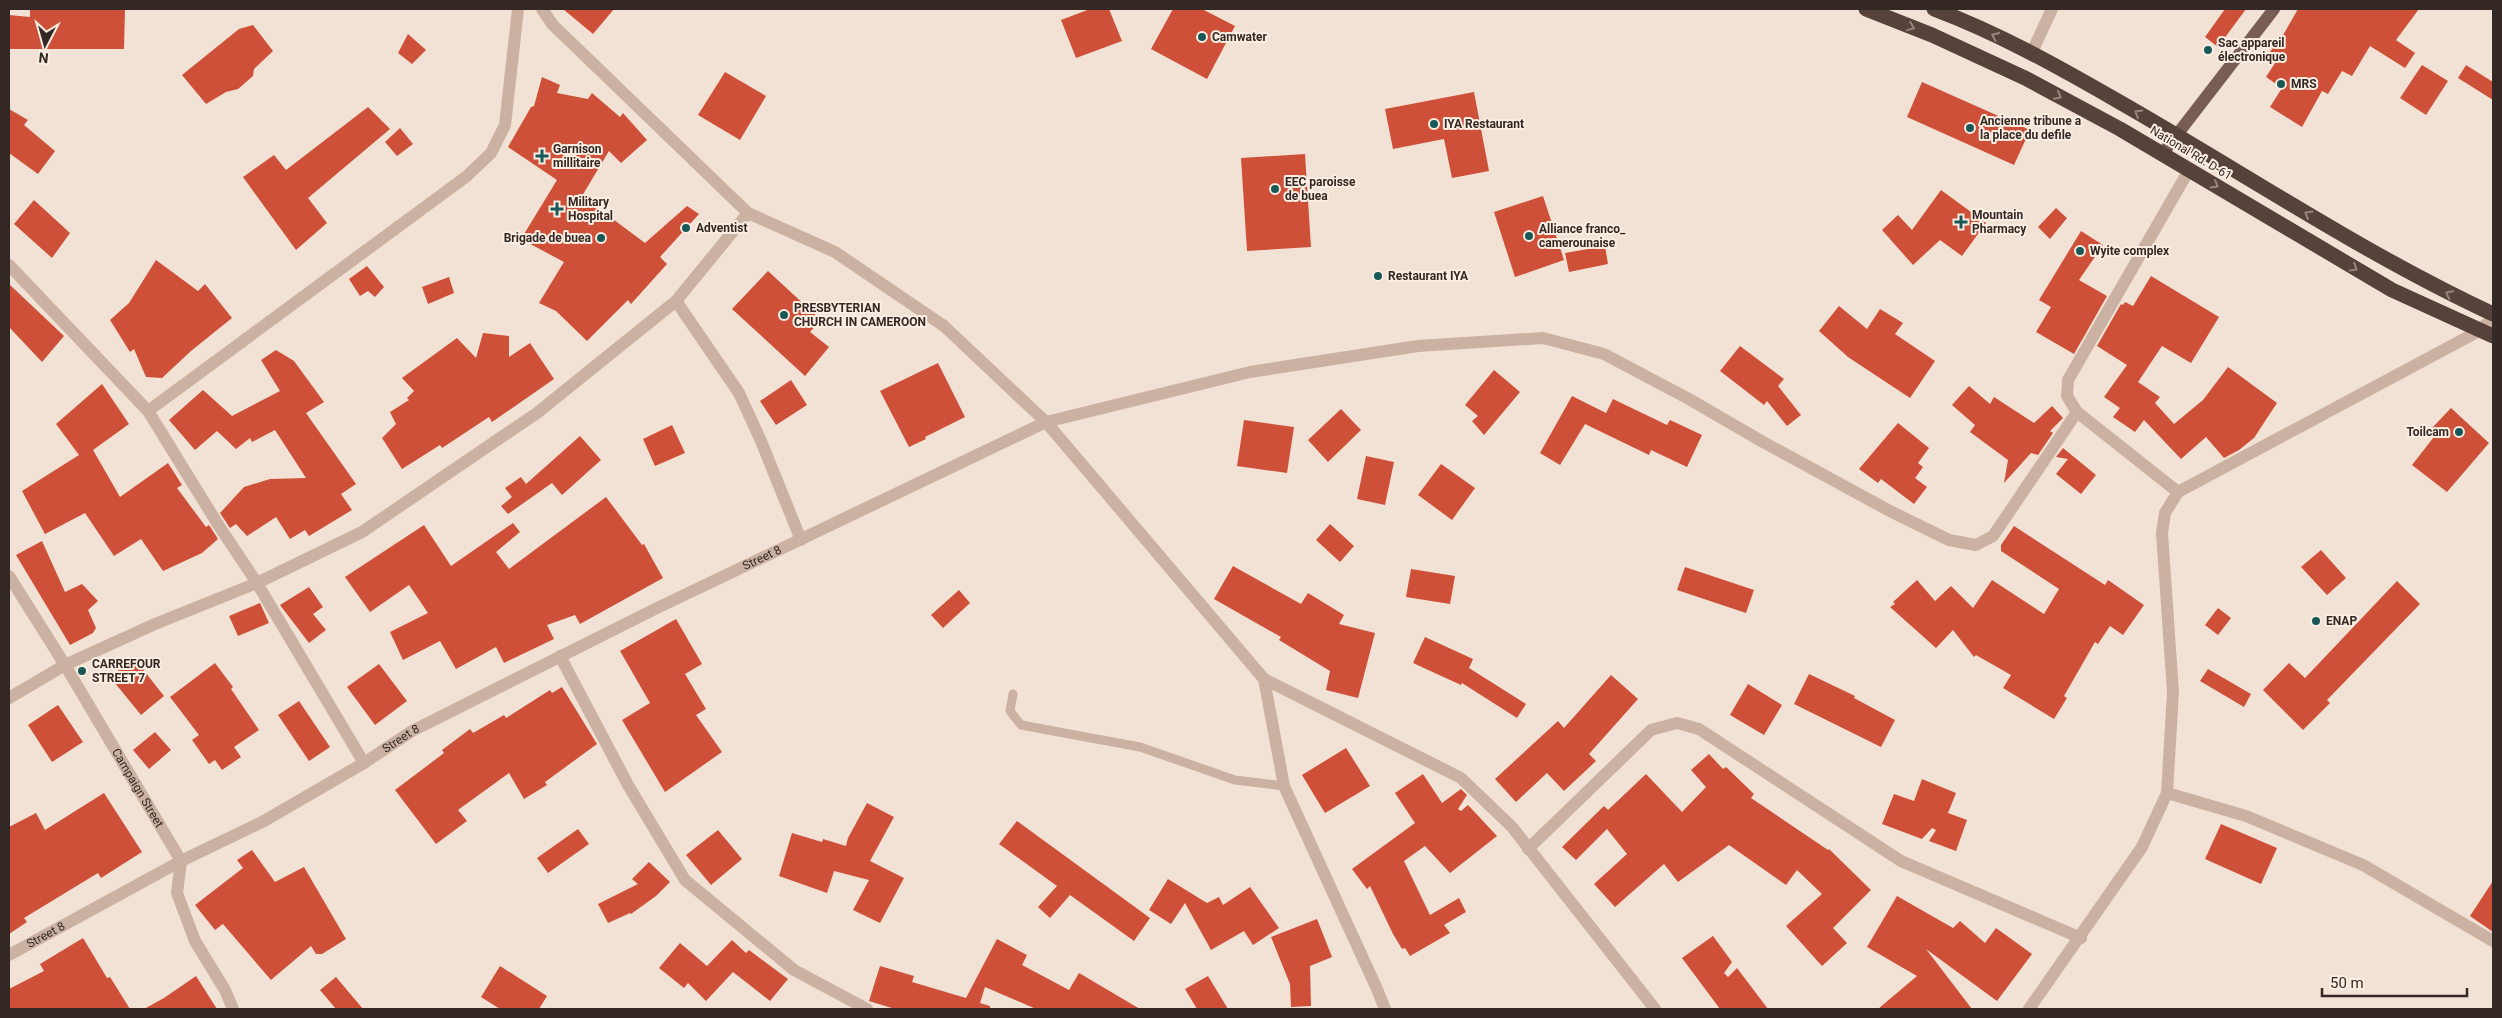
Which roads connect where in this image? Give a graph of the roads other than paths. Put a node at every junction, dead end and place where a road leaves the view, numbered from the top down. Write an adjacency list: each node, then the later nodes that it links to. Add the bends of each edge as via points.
1 (518, 9): 16 (street, via 505,125 491,153 467,176)
2 (542, 9): 11 (street, via 553,25)
3 (1866, 9): 9 (highway, National Rd. D-61, one-way to 9, via 2025,78)
4 (1934, 9): 7 (highway, National Rd. D-61, one-way to 4)
5 (2052, 9): 7 (street)
6 (2274, 9): 8 (main road)
7 (2032, 52): 8 (highway, National Rd. D-61, one-way to 7)
8 (2176, 134): 9 (main road); 14 (highway, National Rd. D-61, one-way to 8, via 2321,222)
9 (2162, 154): 10 (highway, National Rd. D-61)
10 (2188, 170): 15 (highway, National Rd. D-61, one-way to 15, via 2392,290); 17 (street, via 2068,380 2067,396)
11 (748, 213): 13 (street); 18 (street, via 835,252 944,326)
12 (9, 266): 16 (street)
13 (676, 301): 20 (street, via 739,393); 22 (street, via 537,413 362,532)
14 (2493, 316): 15 (street)
15 (2486, 334): 19 (street)
16 (148, 411): 22 (street)
17 (2077, 412): 18 (street, Street 8, via 1993,536 1976,544 1949,540 1890,511 1604,354 1542,338 1418,346 1250,372); 19 (street)
18 (1046, 422): 20 (street, Street 8); 25 (street)
19 (2178, 492): 30 (street, via 2165,513 2162,533 2173,692)
20 (801, 540): 23 (street, Street 8)
21 (9, 576): 24 (street, Campaign Street)
22 (257, 583): 24 (street, via 155,624); 28 (street)
23 (560, 656): 28 (street, Street 8, via 412,731); 37 (street, via 628,785 685,880 794,970)
24 (66, 665): 27 (street); 32 (street, Campaign Street)
25 (1264, 679): 29 (street); 31 (street, via 1462,778 1512,827)
26 (1013, 694): 29 (lane, via 1010,711 1021,725 1140,748 1235,780)
27 (9, 698)
28 (364, 763): 32 (street, Street 8, via 264,821)
29 (1284, 786): 38 (street)
30 (2167, 793): 33 (street, via 2142,847); 34 (street, via 2246,816 2364,865)
31 (1528, 849): 33 (street, via 1651,730 1677,723 1699,729 1901,861); 39 (street)
32 (181, 861): 35 (street, Street 8); 36 (street, via 178,893 195,941)
33 (2080, 938): 40 (street)
34 (2493, 941)
35 (9, 954)
36 (233, 1009)
37 (868, 1009)
38 (1384, 1009)
39 (1655, 1009)
40 (2029, 1009)

